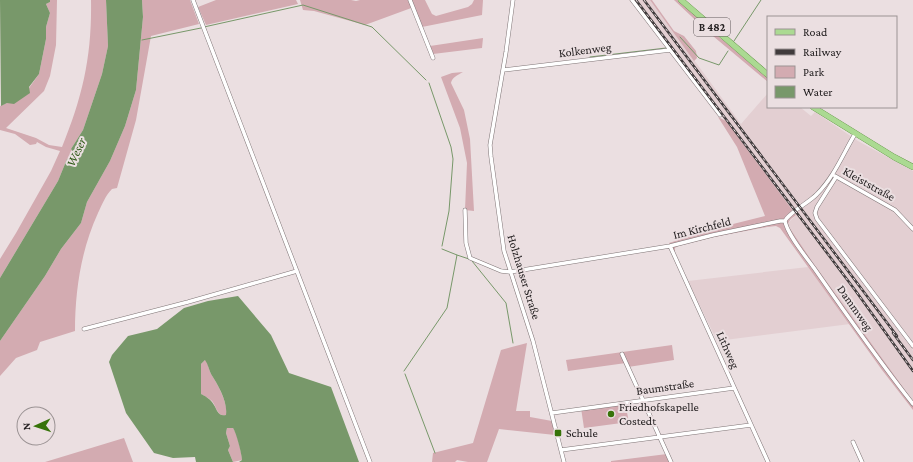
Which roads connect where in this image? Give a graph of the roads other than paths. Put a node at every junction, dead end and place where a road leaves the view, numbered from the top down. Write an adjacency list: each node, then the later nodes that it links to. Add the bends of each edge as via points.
1 (193, 0): 20 (street)
2 (410, 0): 7 (street)
3 (513, 0): 8 (street, Holzhauser Straße)
4 (632, 0): 6 (street)
5 (681, 0): 9 (main road, B 482)
6 (670, 50): 8 (street, Kolkenweg); 11 (street)
7 (433, 58)
8 (503, 70): 21 (street, Holzhauser Straße, via 490,145 500,234)
9 (767, 74)
10 (816, 108): 12 (main road)
11 (720, 115)
12 (856, 134): 13 (main road); 14 (street)
13 (913, 167)
14 (832, 175): 15 (street, Kleiststraße); 17 (street, via 817,195 789,215)
15 (836, 177): 18 (street, Kleiststraße, via 896,210); 23 (street, via 817,208 817,219)
16 (465, 210): 21 (street, via 466,243 470,258 501,271)
17 (785, 221): 19 (street, Im Kirchfeld, via 732,230); 27 (street, Dammweg, via 787,229 885,369)
18 (913, 229)
19 (670, 246): 21 (street, Im Kirchfeld); 25 (street, Lithweg)
20 (297, 272): 22 (street); 33 (street)
21 (510, 272): 28 (street, Holzhauser Straße, via 532,337)
22 (84, 329)
23 (913, 346)
24 (622, 354): 26 (street)
25 (734, 388): 26 (street, Baumstraße); 29 (street, Lithweg)
26 (643, 400): 28 (street, Baumstraße); 30 (street)
27 (913, 404)
28 (552, 413): 32 (street, Holzhauser Straße)
29 (751, 425): 30 (street); 36 (street, Lithweg)
30 (660, 437): 32 (street); 35 (street)
31 (853, 442): 37 (street)
32 (561, 450): 34 (street, Holzhauser Straße)
33 (370, 462)
34 (564, 462)
35 (671, 462)
36 (766, 462)
37 (862, 462)

